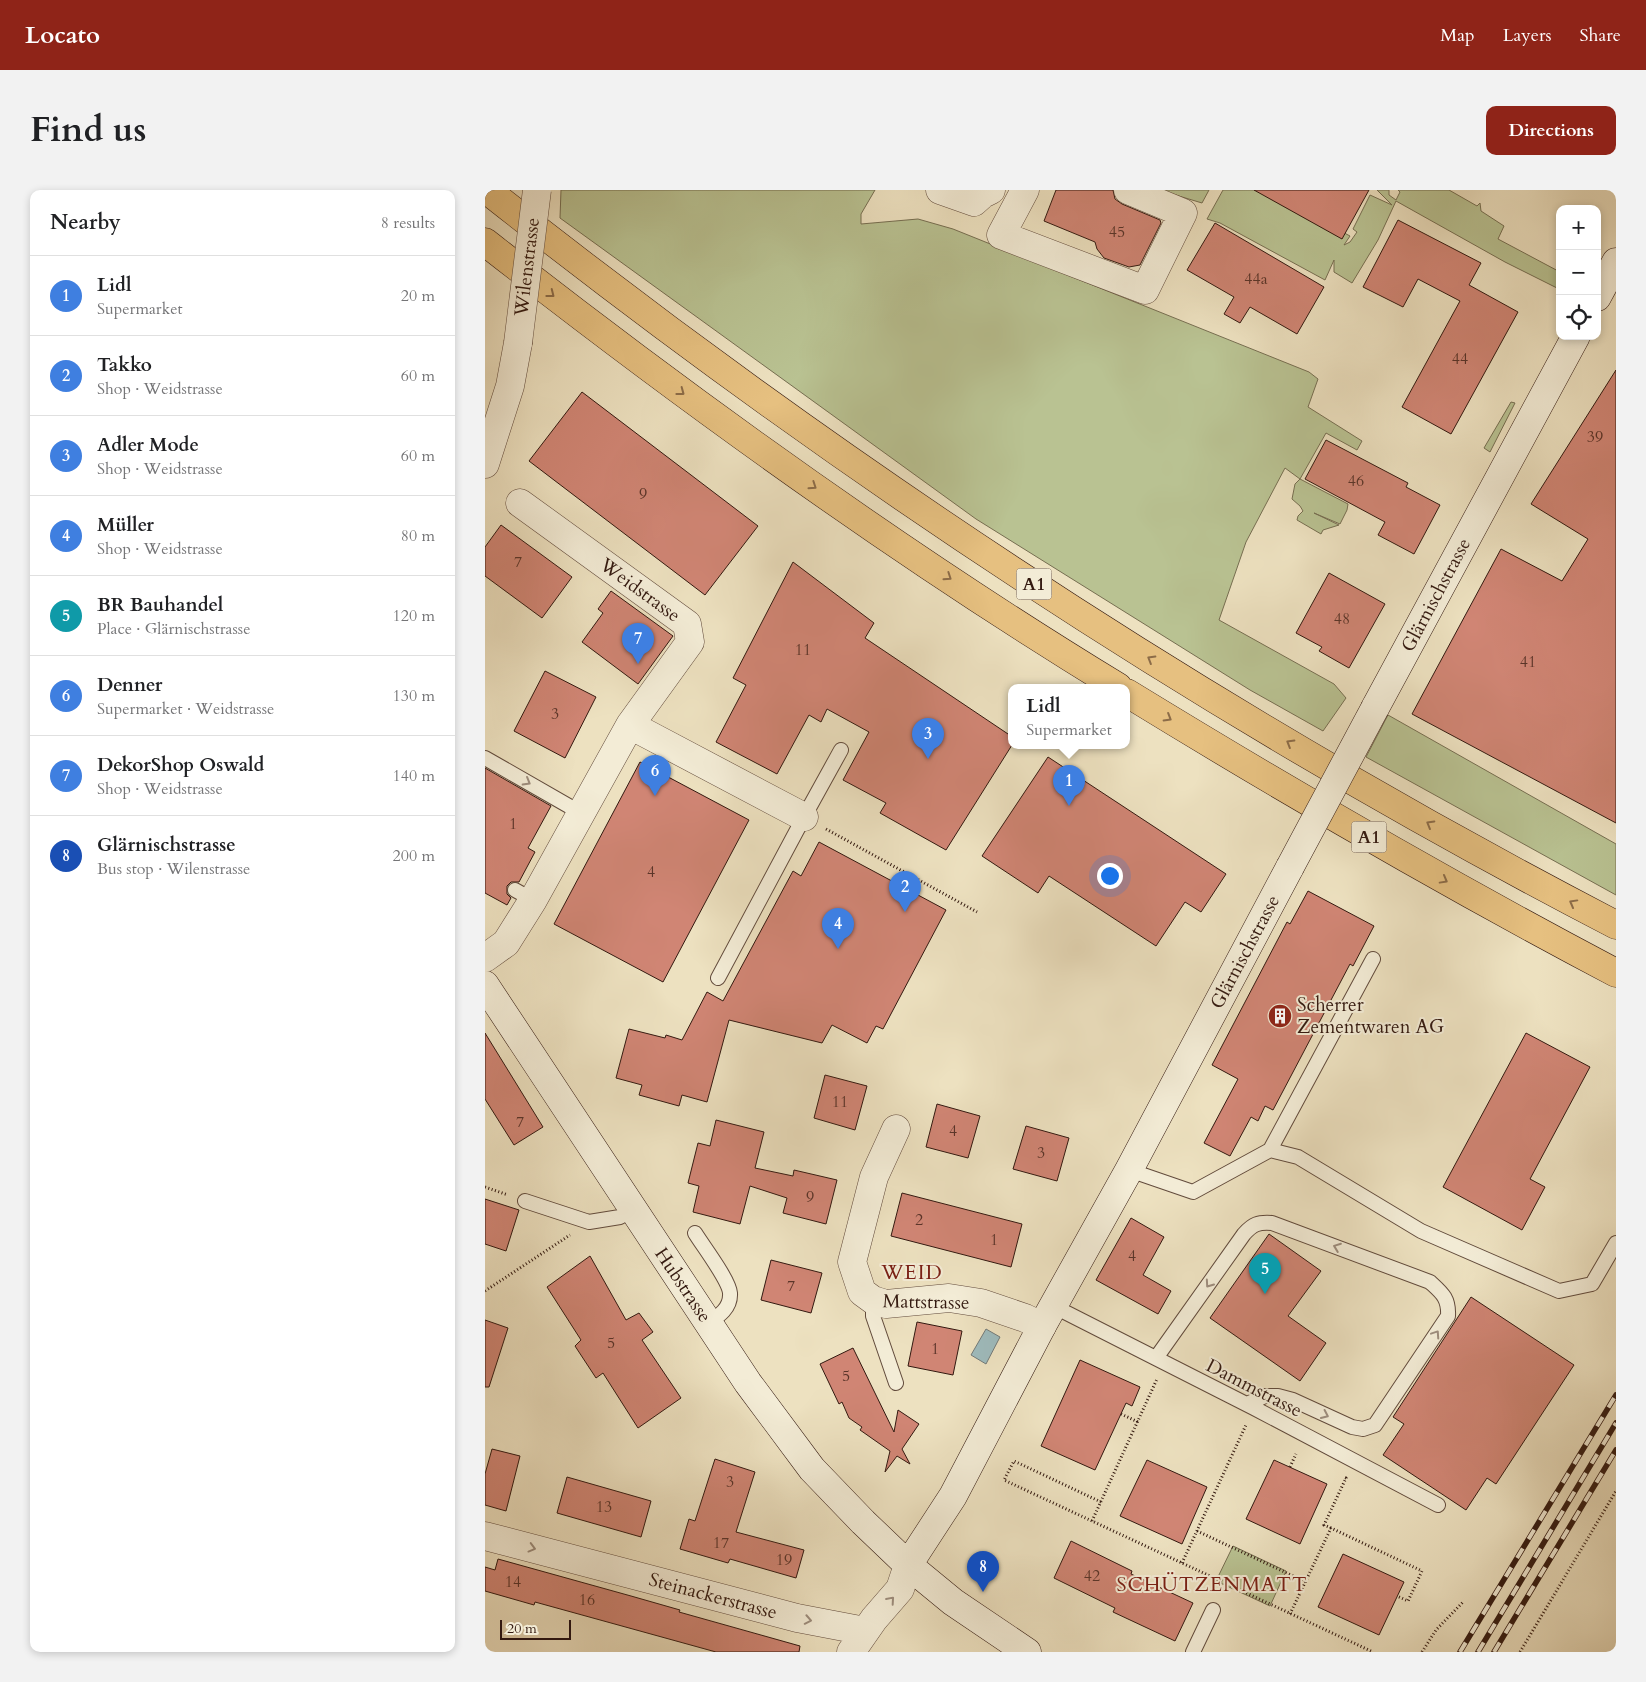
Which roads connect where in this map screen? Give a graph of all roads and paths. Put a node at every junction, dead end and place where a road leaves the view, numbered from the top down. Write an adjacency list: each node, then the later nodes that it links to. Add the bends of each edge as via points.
1 (487, 190): 21 (highway, A1, one-way to 1, via 1335,771 1015,572 778,410 597,277)
2 (537, 190): 11 (street, Wilenstrasse, bridge, via 511,386)
3 (940, 190): 4 (street, via 974,202)
4 (991, 190)
5 (1128, 190): 6 (street, via 1183,213 1145,290 1001,235)
6 (1017, 193)
7 (485, 242): 13 (highway, A1, one-way to 13, via 580,317 789,470)
8 (1616, 262): 9 (street)
9 (1598, 295)
10 (1574, 340): 29 (street, Glärnischstrasse, bridge)
11 (485, 464)
12 (520, 503): 15 (street, Weidstrasse, via 687,624 690,642)
13 (1113, 684)
14 (1130, 695): 24 (highway, A1, one-way to 24, via 1442,879)
15 (629, 725): 18 (street, Weidstrasse); 19 (street)
16 (841, 750): 19 (lane)
17 (485, 758): 18 (lane, one-way to 18)
18 (581, 813): 22 (street, Weidstrasse, via 524,895 506,943)
19 (804, 817): 20 (path); 25 (lane)
20 (977, 912)
21 (1616, 925)
22 (485, 958)
23 (1373, 959): 28 (lane)
24 (1616, 972)
25 (718, 978)
26 (485, 985): 32 (street, Hubstrasse)
27 (897, 1129): 37 (street, Mattstrasse, via 874,1176 852,1262 862,1292)
28 (1270, 1150): 29 (lane, via 1193,1192); 35 (lane, via 1297,1156 1421,1231 1559,1291 1592,1284)
29 (1129, 1170): 38 (street, Glärnischstrasse)
30 (485, 1187): 31 (path)
31 (525, 1201): 33 (lane)
32 (633, 1209): 33 (lane, via 620,1217); 39 (street, Hubstrasse)
33 (589, 1222): 36 (path)
34 (695, 1233): 39 (lane, via 730,1293 722,1314)
35 (1616, 1243)
36 (485, 1291)
37 (873, 1300): 38 (street, Mattstrasse, via 885,1304 949,1298 981,1303 1025,1318); 41 (lane, via 873,1316)
38 (1047, 1316): 40 (lane, Dammstrasse); 58 (street, Glärnischstrasse, via 953,1496)
39 (708, 1323): 58 (street, Hubstrasse, via 748,1384 812,1469)
40 (1160, 1361): 42 (lane, Dammstrasse); 42 (lane, one-way to 40, via 1265,1396 1278,1396 1352,1427 1363,1429 1375,1425 1448,1316 1449,1304 1443,1293 1429,1282 1271,1223 1259,1222 1244,1234); 44 (path)
41 (896, 1383)
42 (1251, 1406): 45 (lane, Dammstrasse); 55 (path)
43 (1121, 1414): 44 (path)
44 (1137, 1422): 51 (path)
45 (1305, 1435): 46 (path); 52 (lane, Dammstrasse)
46 (1296, 1454): 47 (path); 48 (path)
47 (1304, 1458)
48 (1290, 1467)
49 (1337, 1474): 54 (path, via 1345,1478 1324,1525)
50 (1616, 1491): 69 (path)
51 (1101, 1502): 53 (path); 53 (path, via 1014,1461 1005,1480)
52 (1438, 1505)
53 (1092, 1521): 57 (path)
54 (1331, 1528): 59 (path); 60 (path, via 1422,1571 1408,1601)
55 (1197, 1531): 57 (path); 59 (path)
56 (485, 1536): 64 (street, Steinackerstrasse, one-way to 64, via 797,1618)
57 (1182, 1563): 63 (path)
58 (907, 1565): 64 (street, Steinackerstrasse, one-way to 58, via 900,1589); 65 (street, via 953,1602)
59 (1306, 1582): 63 (path)
60 (1397, 1596)
61 (1464, 1601): 68 (path, via 1436,1630)
62 (1213, 1610): 66 (lane)
63 (1291, 1614): 67 (path)
64 (858, 1642)
65 (1027, 1652)
66 (1193, 1652)
67 (1373, 1652)
68 (1422, 1652)
69 (1520, 1652)

